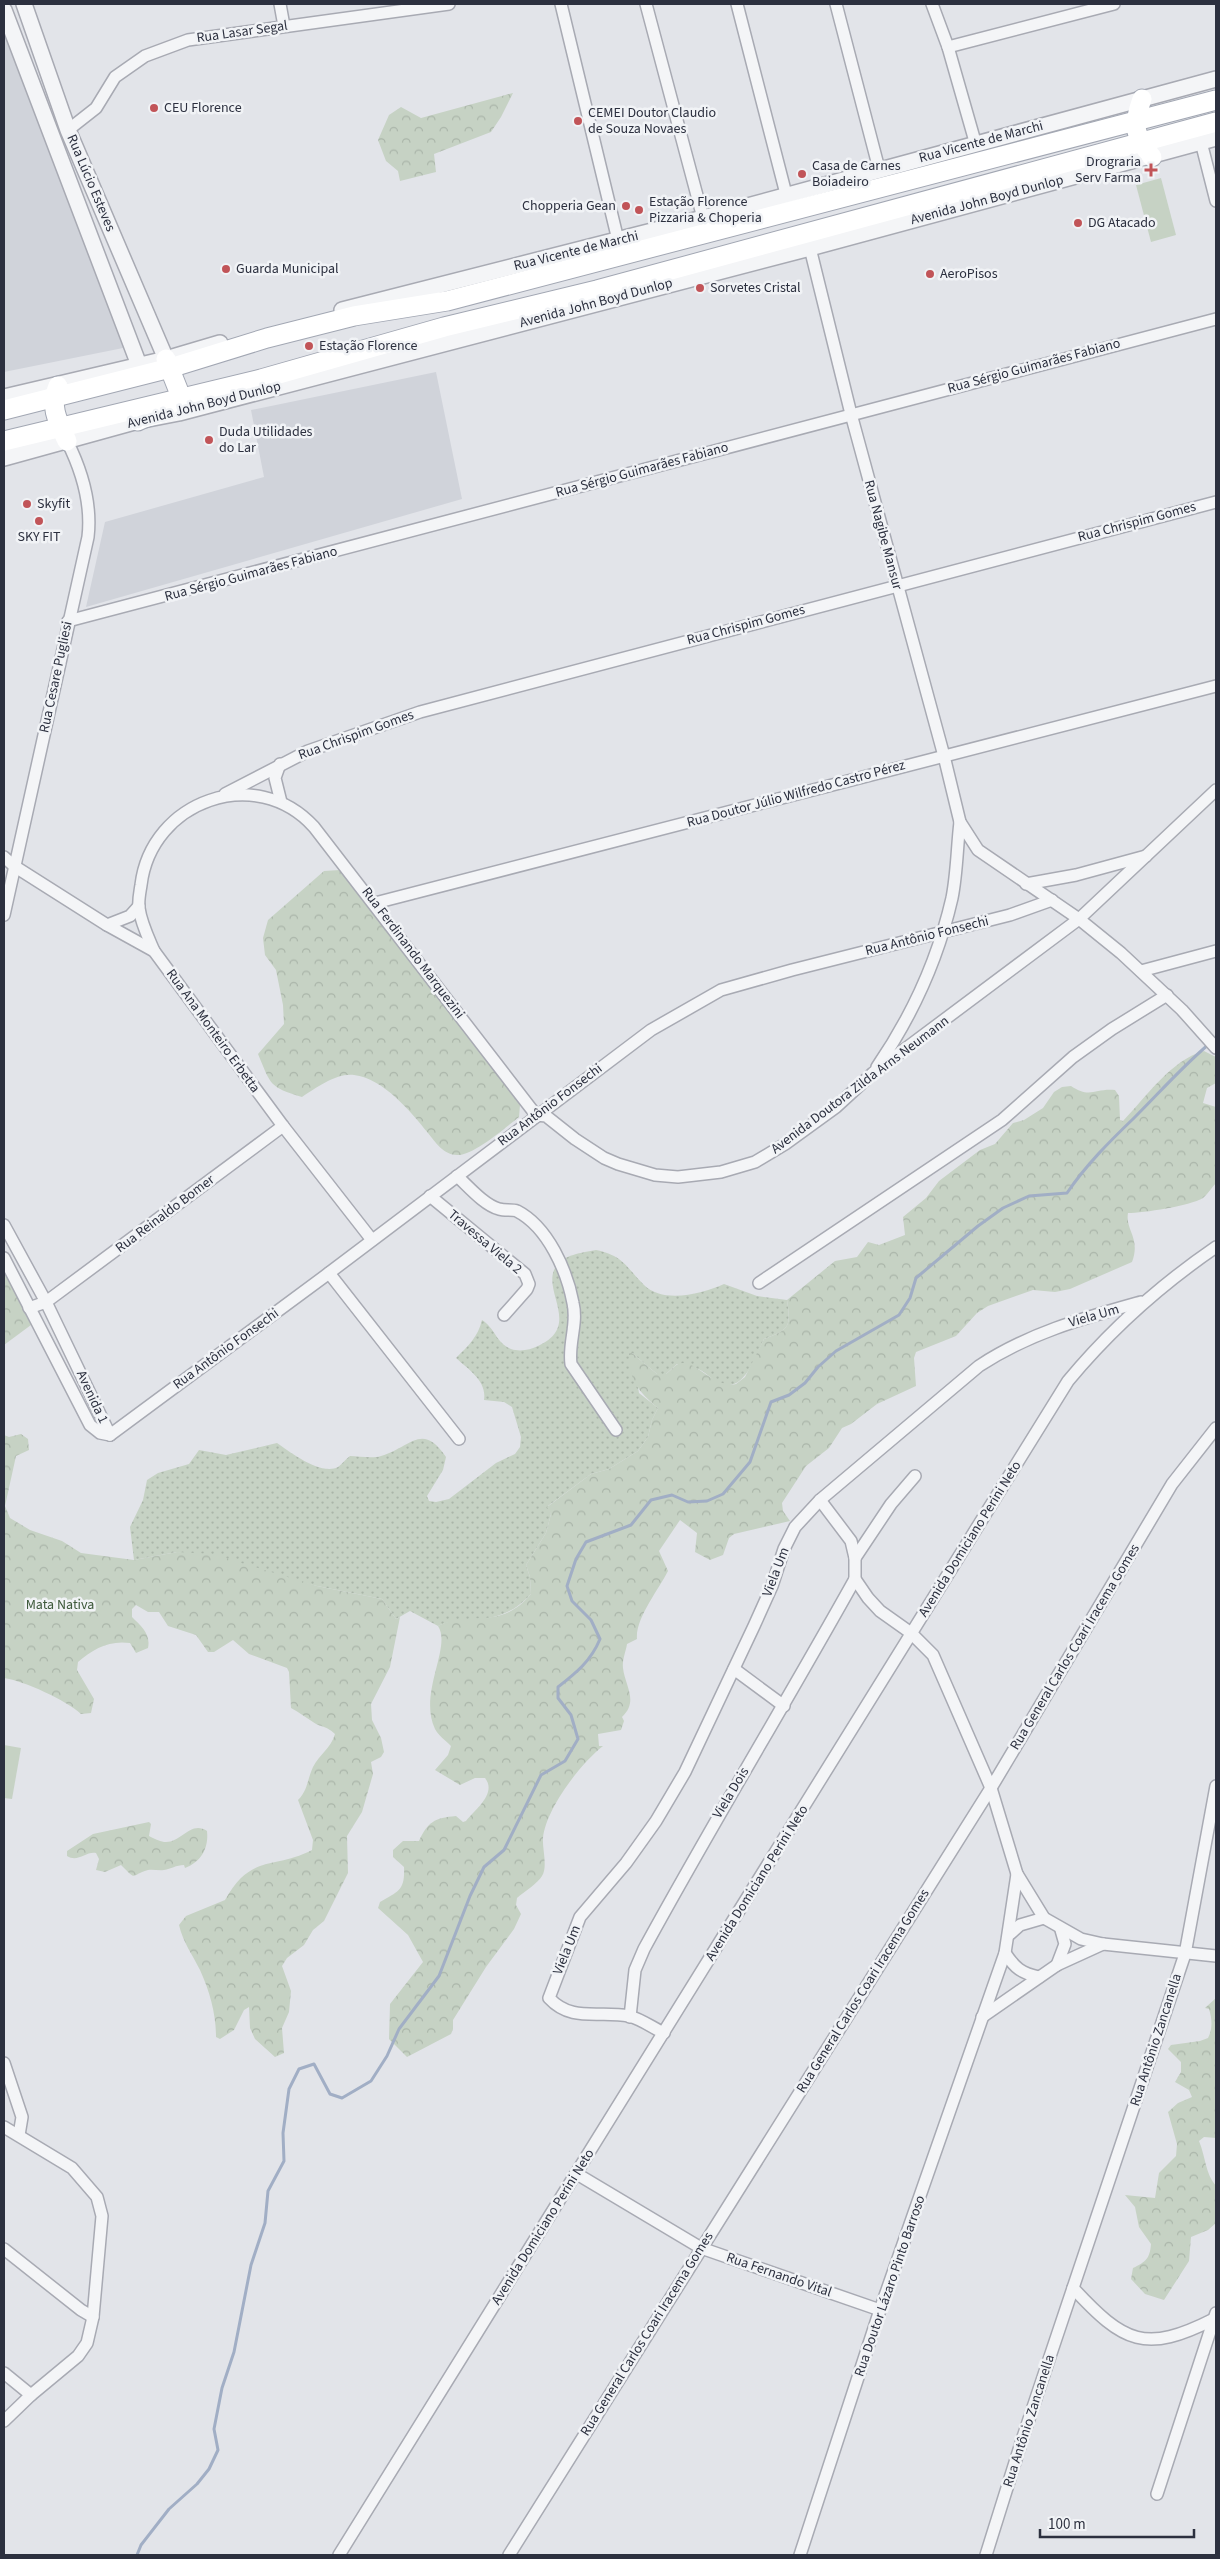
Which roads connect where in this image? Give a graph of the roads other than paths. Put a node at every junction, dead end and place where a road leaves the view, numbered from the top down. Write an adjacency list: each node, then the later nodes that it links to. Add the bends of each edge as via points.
1 (24, 4): 18 (street, Rua Lúcio Esteves)
2 (280, 4): 11 (street)
3 (449, 4): 11 (street, Rua Lasar Segal)
4 (561, 4): 27 (street)
5 (646, 4): 26 (street)
6 (736, 4): 24 (street)
7 (836, 4): 23 (street)
8 (932, 4): 12 (street)
9 (1114, 4): 12 (street)
10 (4, 10): 31 (street, Rua Lúcio Esteves)
11 (284, 26): 18 (street, Rua Lasar Segal, via 188,40 145,56 115,77 96,108)
12 (948, 47): 21 (street)
13 (1216, 79): 14 (street, Rua Vicente de Marchi)
14 (1142, 99): 16 (main road); 21 (street, Rua Vicente de Marchi)
15 (1216, 100): 16 (main road)
16 (1135, 122): 22 (main road); 30 (main road, via 447,301 354,316)
17 (1216, 122): 22 (main road, Avenida John Boyd Dunlop)
18 (68, 130): 30 (street, Rua Lúcio Esteves)
19 (1216, 138): 20 (street, Avenida John Boyd Dunlop)
20 (1201, 142): 22 (street, Avenida John Boyd Dunlop); 25 (street)
21 (976, 144): 23 (street, Rua Vicente de Marchi)
22 (1146, 150): 28 (street, Avenida John Boyd Dunlop); 34 (main road, Avenida John Boyd Dunlop, via 444,327 261,379)
23 (879, 169): 24 (street, Rua Vicente de Marchi)
24 (786, 194): 26 (street, Rua Vicente de Marchi)
25 (1216, 201)
26 (703, 218): 27 (street, Rua Vicente de Marchi)
27 (618, 240): 30 (street, Rua Vicente de Marchi, via 270,328)
28 (810, 248): 36 (street, Rua Nagibe Mansur); 37 (street, Avenida John Boyd Dunlop)
29 (1216, 319): 36 (street, Rua Sérgio Guimarães Fabiano)
30 (168, 363): 31 (street, Rua Vicente de Marchi); 32 (main road); 34 (main road)
31 (139, 365): 32 (street, Rua Vicente de Marchi)
32 (55, 391): 33 (street, Rua Vicente de Marchi); 35 (main road); 38 (main road, via 54,411)
33 (4, 397)
34 (181, 397): 37 (main road, via 176,408 147,415); 38 (main road, Avenida John Boyd Dunlop)
35 (4, 410)
36 (850, 414): 42 (street, Rua Nagibe Mansur); 43 (street, Rua Sérgio Guimarães Fabiano)
37 (138, 421): 38 (street, Avenida John Boyd Dunlop)
38 (64, 434): 39 (main road, Avenida John Boyd Dunlop); 40 (street, Avenida John Boyd Dunlop); 43 (street, Rua Cesare Pugliesi, via 84,484 90,519)
39 (4, 441)
40 (4, 458)
41 (1216, 502): 42 (street, Rua Chrispim Gomes)
42 (896, 585): 45 (street, Rua Nagibe Mansur); 46 (street, Rua Chrispim Gomes, via 420,712)
43 (68, 621): 53 (street, Rua Cesare Pugliesi)
44 (1216, 686): 45 (street, Rua Doutor Júlio Wilfredo Castro Pérez)
45 (944, 756): 50 (street, Rua Nagibe Mansur); 56 (street, Rua Doutor Júlio Wilfredo Castro Pérez)
46 (280, 764): 48 (street, Rua Chrispim Gomes); 49 (street, via 275,778)
47 (1216, 790): 52 (street, Avenida Doutora Zilda Arns Neumann)
48 (222, 795): 49 (street, Rua Chrispim Gomes, via 260,795); 57 (street, Rua Chrispim Gomes, via 196,807 168,826 151,848 143,869)
49 (281, 802): 56 (street, Rua Ferdinando Marquezini, via 308,819)
50 (960, 822): 54 (street, Rua Nagibe Mansur, via 978,850); 61 (street, Rua Nagibe Mansur, via 952,897)
51 (4, 856): 53 (street, Rua Ana Monteiro Erbetta)
52 (1147, 856): 54 (street, Avenida Doutora Zilda Arns Neumann, via 1076,875); 59 (street, Avenida Doutora Zilda Arns Neumann)
53 (14, 866): 58 (street, Rua Cesare Pugliesi); 60 (street, Rua Ana Monteiro Erbetta)
54 (1026, 884): 55 (street, Rua Nagibe Mansur)
55 (1052, 900): 59 (street, Rua Nagibe Mansur); 61 (street, Rua Antônio Fonsechi, via 1010,915)
56 (375, 903): 68 (street, Rua Ferdinando Marquezini)
57 (139, 906): 60 (street, via 130,916); 62 (street, Rua Chrispim Gomes, via 143,926)
58 (4, 915)
59 (1079, 920): 64 (street); 67 (street, Avenida Doutora Zilda Arns Neumann)
60 (107, 925): 62 (street, Rua Ana Monteiro Erbetta)
61 (942, 932): 67 (street, Rua Nagibe Mansur, via 920,994 901,1032); 68 (street, Rua Antônio Fonsechi, via 721,990 651,1030)
62 (154, 951): 69 (street, Rua Ana Monteiro Erbetta)
63 (1216, 951): 64 (street)
64 (1142, 971): 65 (street)
65 (1167, 995): 66 (street); 77 (street, via 1072,1057 1002,1120)
66 (1216, 1048)
67 (873, 1073): 68 (street, Avenida Doutora Zilda Arns Neumann, via 836,1107 785,1144 755,1162 713,1173 678,1177 655,1175 618,1164 575,1139 546,1116)
68 (536, 1115): 70 (street, Rua Antônio Fonsechi)
69 (283, 1126): 73 (street, Rua Ana Monteiro Erbetta); 78 (street, Rua Reinaldo Bomer)
70 (457, 1176): 71 (street, Rua Antônio Fonsechi); 83 (street, via 498,1210 516,1210 531,1221 558,1255 574,1304 571,1364)
71 (430, 1196): 73 (street, Rua Antônio Fonsechi); 81 (street, Travessa Viela 2, via 525,1274 529,1284 527,1289)
72 (4, 1225): 78 (street, Avenida 1)
73 (372, 1240): 76 (street, Rua Antônio Fonsechi)
74 (1216, 1247): 79 (street, Avenida Domiciano Perini Neto)
75 (4, 1258): 80 (street, Avenida 1)
76 (329, 1273): 84 (street, Rua Antônio Fonsechi); 85 (street)
77 (759, 1283)
78 (46, 1302): 80 (street, Rua Reinaldo Bomer); 84 (street, Avenida 1)
79 (1143, 1302): 87 (street, Viela Um, via 1051,1328 998,1353 971,1372); 90 (street, Avenida Domiciano Perini Neto, via 1100,1343 1068,1381)
80 (29, 1308): 84 (street, Avenida 1, via 90,1425 100,1433)
81 (504, 1315)
82 (1216, 1428): 94 (street, Rua General Carlos Coari Iracema Gomes, via 1172,1484)
83 (616, 1430)
84 (110, 1435)
85 (458, 1440)
86 (915, 1476): 88 (street, via 891,1504)
87 (820, 1500): 88 (street, via 851,1541); 91 (street, Viela Um, via 795,1527)
88 (855, 1558): 89 (street)
89 (855, 1579): 90 (street, Rua Doutor Lázaro Pinto Barroso, via 880,1610); 92 (street, Viela Dois)
90 (911, 1633): 94 (street, Rua Doutor Lázaro Pinto Barroso, via 932,1655); 107 (street, Avenida Domiciano Perini Neto)
91 (734, 1669): 92 (street); 105 (street, Viela Um, via 685,1772 656,1821 626,1863 580,1917 549,1998 558,2008 579,2014)
92 (784, 1706): 105 (street, Viela Dois, via 729,1795 644,1949 636,1970)
93 (1216, 1786): 101 (street, Rua Antônio Zancanella)
94 (991, 1788): 95 (street, Rua Doutor Lázaro Pinto Barroso); 112 (street, Rua General Carlos Coari Iracema Gomes)
95 (1018, 1874): 96 (street, Rua Doutor Lázaro Pinto Barroso); 98 (street, Rua Doutor Lázaro Pinto Barroso)
96 (1044, 1918): 97 (street, Rua Doutor Lázaro Pinto Barroso); 98 (street, via 1020,1925)
97 (1061, 1930): 99 (street, Rua Doutor Lázaro Pinto Barroso); 103 (street, via 1063,1954)
98 (1010, 1934): 100 (street, Rua Doutor Lázaro Pinto Barroso)
99 (1103, 1944): 101 (street, Rua Doutor Lázaro Pinto Barroso); 103 (street)
100 (1005, 1953): 104 (street, via 1023,1974); 106 (street, Rua Doutor Lázaro Pinto Barroso)
101 (1185, 1954): 102 (street, Rua Doutor Lázaro Pinto Barroso); 114 (street, Rua Antônio Zancanella)
102 (1216, 1956)
103 (1057, 1965): 104 (street)
104 (1039, 1977): 106 (street)
105 (630, 2016): 107 (street)
106 (982, 2017): 115 (street, Rua Doutor Lázaro Pinto Barroso)
107 (664, 2033): 111 (street, Avenida Domiciano Perini Neto)
108 (4, 2063): 110 (street, via 22,2117)
109 (4, 2127): 110 (street)
110 (19, 2135): 117 (street, via 72,2168 92,2189 99,2203 102,2216)
111 (577, 2174): 112 (street, Rua Fernando Vital); 122 (street, Avenida Domiciano Perini Neto)
112 (701, 2248): 115 (street, Rua Fernando Vital); 123 (street, Rua General Carlos Coari Iracema Gomes)
113 (4, 2249): 117 (street)
114 (1073, 2288): 116 (street, via 1116,2327 1134,2337 1164,2340 1191,2331); 125 (street, Rua Antônio Zancanella)
115 (880, 2310): 124 (street, Rua Doutor Lázaro Pinto Barroso)
116 (1215, 2316): 121 (street)
117 (94, 2317): 119 (street, via 90,2336 78,2356)
118 (4, 2373): 119 (street)
119 (30, 2395): 120 (street)
120 (4, 2421)
121 (1157, 2494)
122 (339, 2555)
123 (509, 2555)
124 (800, 2555)
125 (986, 2555)

